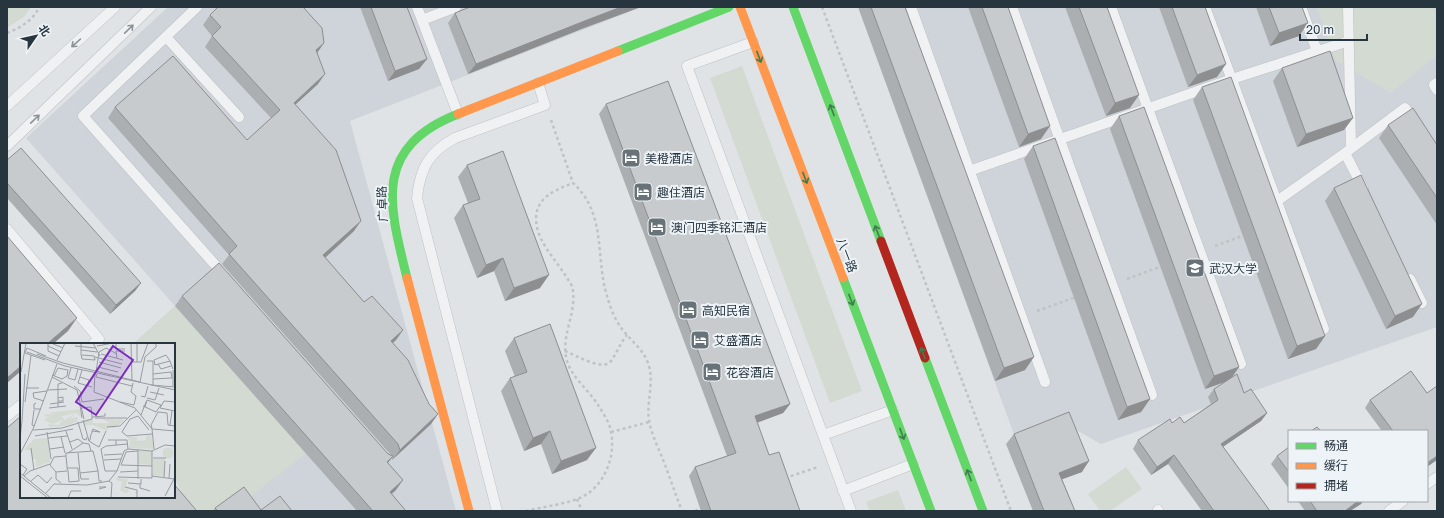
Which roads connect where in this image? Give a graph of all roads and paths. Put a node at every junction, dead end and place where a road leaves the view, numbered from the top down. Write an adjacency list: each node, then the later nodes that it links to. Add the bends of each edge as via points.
1 (40, 7): 18 (path, via 30,20)
2 (115, 7): 28 (lane, one-way to 28)
3 (151, 7): 34 (lane, one-way to 3)
4 (197, 7): 19 (lane)
5 (417, 7): 17 (lane)
6 (456, 7): 17 (lane)
7 (729, 7): 24 (main road, 广卓路)
8 (740, 7): 21 (main road, 八一路)
9 (794, 7): 80 (main road, one-way to 9)
10 (822, 7): 81 (path)
11 (911, 7): 36 (lane)
12 (1012, 7): 33 (lane)
13 (1111, 7): 29 (lane)
14 (1205, 7): 23 (lane)
15 (1301, 7): 22 (lane)
16 (1348, 7): 20 (lane)
17 (422, 20): 30 (lane)
18 (7, 34)
19 (166, 36): 31 (lane); 45 (lane, via 83,116)
20 (1349, 41): 22 (lane); 35 (lane)
21 (753, 42): 58 (main road, 八一路, one-way to 58); 62 (lane, via 688,66)
22 (1317, 51): 23 (lane)
23 (1232, 79): 29 (lane); 39 (lane)
24 (538, 83): 27 (lane); 30 (main road, 广卓路)
25 (1437, 83): 26 (lane, via 1434,86)
26 (1437, 90)
27 (545, 105): 37 (path); 73 (lane, via 445,144 427,161 418,184 417,198)
28 (7, 106)
29 (1148, 109): 33 (lane); 42 (lane)
30 (458, 114): 72 (main road, 广卓路, via 433,126 408,148 395,173 392,196 394,225 404,267)
31 (239, 117)
32 (1422, 133): 35 (lane, via 1405,108)
33 (1059, 139): 36 (lane); 46 (lane)
34 (7, 146)
35 (1348, 150): 38 (lane); 39 (lane)
36 (969, 171): 49 (lane)
37 (573, 183): 51 (path, via 581,190 594,215 607,296 614,315); 53 (path, via 552,192 538,207 536,213 537,230 541,240 566,276 573,291)
38 (1366, 194)
39 (1277, 200): 50 (lane)
40 (7, 229): 52 (lane, via 99,339)
41 (1249, 234): 42 (path)
42 (1200, 252): 54 (lane)
43 (1164, 265): 46 (path)
44 (1404, 269): 48 (lane)
45 (230, 282)
46 (1112, 284): 56 (lane)
47 (1082, 295): 49 (path)
48 (1422, 303)
49 (1022, 317): 55 (lane)
50 (1324, 329)
51 (627, 335): 53 (path, via 606,366); 60 (path, via 643,353 650,369)
52 (94, 343)
53 (565, 351): 61 (path, via 572,371 597,404)
54 (1241, 364)
55 (1045, 382)
56 (1152, 395)
57 (20, 405): 59 (lane)
58 (893, 410): 62 (lane); 64 (main road, 八一路, one-way to 64)
59 (7, 416)
60 (649, 422): 61 (path); 76 (path)
61 (611, 432): 69 (path, via 612,443 607,470 592,489)
62 (823, 435): 63 (lane)
63 (833, 461): 66 (path); 68 (lane)
64 (914, 464): 68 (lane); 79 (main road, 八一路)
65 (1437, 477): 67 (lane)
66 (779, 481)
67 (1428, 483)
68 (843, 491): 78 (lane)
69 (577, 499): 74 (path); 75 (path)
70 (1402, 502): 82 (lane)
71 (700, 509): 77 (path)
72 (469, 511)
73 (497, 511)
74 (526, 511)
75 (582, 511)
76 (682, 511)
77 (695, 511)
78 (851, 511)
79 (931, 511)
80 (983, 511)
81 (1011, 511)
82 (1389, 511)

